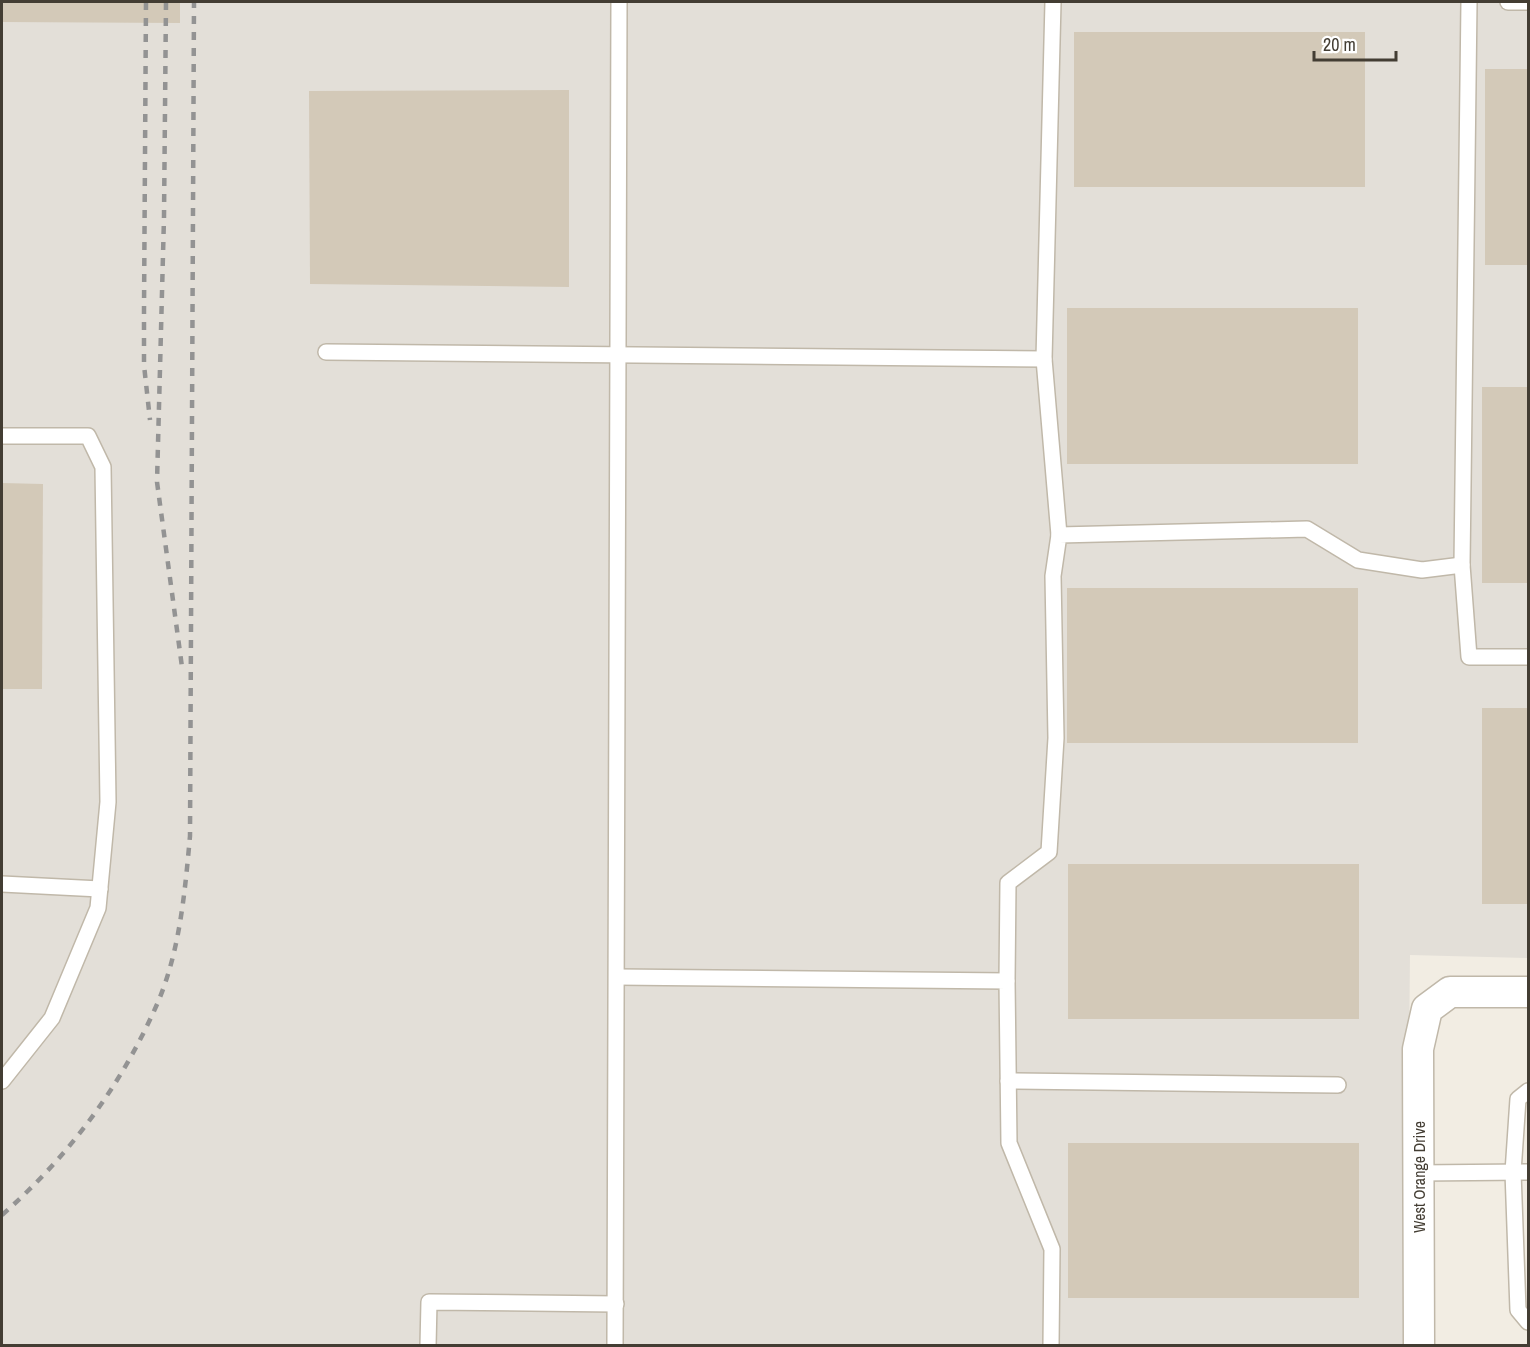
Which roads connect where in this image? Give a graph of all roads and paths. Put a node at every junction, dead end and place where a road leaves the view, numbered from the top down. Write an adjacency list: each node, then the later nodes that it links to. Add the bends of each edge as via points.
1 (619, 2): 7 (lane)
2 (1053, 2): 8 (lane)
3 (1469, 2): 11 (lane)
4 (1508, 2): 5 (lane)
5 (1528, 2)
6 (326, 352): 7 (lane)
7 (618, 356): 8 (lane); 15 (lane)
8 (1044, 359): 10 (lane)
9 (2, 436): 14 (lane, via 88,436 103,467 108,802)
10 (1059, 536): 11 (lane, via 1307,528 1358,560 1422,570); 16 (lane, via 1053,576 1056,738 1049,852 1008,883)
11 (1462, 565): 12 (lane, via 1469,657)
12 (1528, 657)
13 (2, 884): 14 (lane)
14 (100, 889): 18 (lane, via 98,908 52,1018)
15 (617, 977): 16 (lane); 25 (lane)
16 (1007, 981): 19 (lane)
17 (1528, 993): 24 (street, West Orange Drive, via 1450,992 1427,1009 1418,1049)
18 (2, 1081)
19 (1008, 1081): 20 (lane); 29 (lane, via 1009,1143 1052,1249)
20 (1338, 1086)
21 (1528, 1091): 22 (lane, via 1518,1099)
22 (1513, 1172): 23 (lane); 24 (lane); 26 (lane, via 1518,1310)
23 (1528, 1172)
24 (1418, 1173): 30 (street, West Orange Drive)
25 (616, 1304): 27 (lane, via 429,1302); 28 (lane)
26 (1528, 1322)
27 (428, 1346)
28 (615, 1346)
29 (1051, 1346)
30 (1419, 1346)

